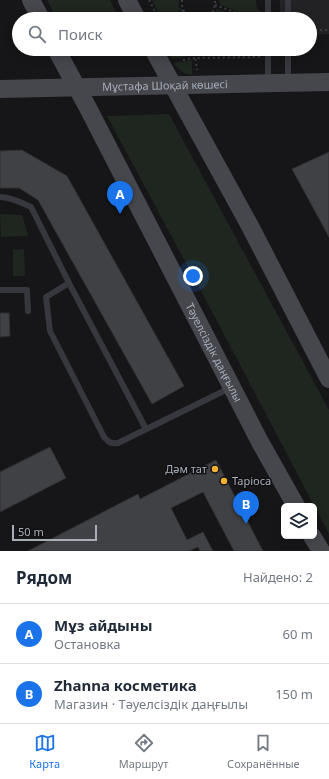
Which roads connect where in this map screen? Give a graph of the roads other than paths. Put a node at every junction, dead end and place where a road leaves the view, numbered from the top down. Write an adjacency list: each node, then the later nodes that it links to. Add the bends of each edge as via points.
1 (31, 0): 5 (street)
2 (127, 0): 6 (street)
3 (268, 0): 7 (lane)
4 (288, 0): 8 (lane)
5 (37, 12)
6 (133, 12)
7 (268, 12)
8 (288, 12)
9 (60, 56): 17 (street, Тәуелсіздік даңғылы)
10 (157, 56): 16 (street)
11 (268, 56): 14 (lane)
12 (288, 56): 15 (lane)
13 (329, 82): 15 (street, Мұстафа Шоқай көшесі)
14 (268, 83): 15 (street, Мұстафа Шоқай көшесі); 16 (street, Мұстафа Шоқай көшесі)
15 (288, 83)
16 (172, 85): 17 (street, Мұстафа Шоқай көшесі); 23 (street, via 251,228)
17 (76, 87): 18 (street, Мұстафа Шоқай көшесі); 24 (street, Тәуелсіздік даңғылы)
18 (0, 89)
19 (0, 197): 20 (lane, via 31,208)
20 (69, 283): 25 (lane); 25 (lane, via 46,297 50,331 104,437 108,442 118,443)
21 (0, 290): 22 (lane, via 28,290)
22 (28, 311)
23 (329, 379)
24 (232, 387): 25 (lane); 26 (street, Тәуелсіздік даңғылы)
25 (146, 429)
26 (294, 503)
27 (314, 539): 28 (street)
28 (321, 551)

